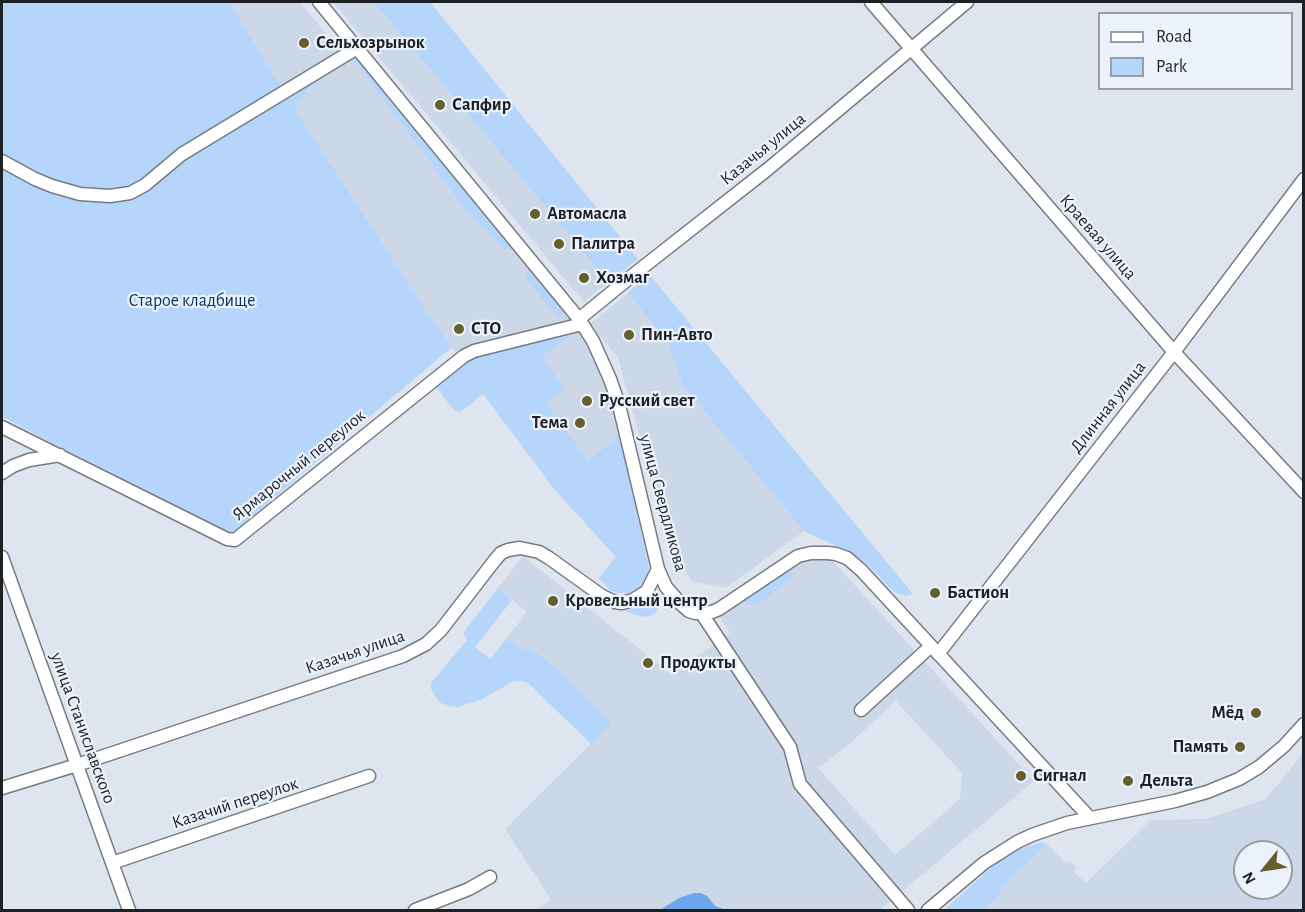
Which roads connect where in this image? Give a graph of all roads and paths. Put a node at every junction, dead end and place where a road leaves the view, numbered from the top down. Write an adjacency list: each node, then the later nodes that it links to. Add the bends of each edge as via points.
1 (320, 2): 4 (street, улица Свердликова)
2 (871, 2): 5 (street, Краевая улица)
3 (967, 2): 5 (street, Казачья улица)
4 (357, 48): 6 (street, via 182,154 130,193 80,194 35,179); 8 (street, улица Свердликова)
5 (911, 49): 8 (street, Казачья улица, via 633,275); 9 (street, Краевая улица)
6 (2, 160)
7 (1304, 179): 9 (street, Длинная улица)
8 (581, 322): 11 (street, Ярмарочный переулок, via 464,356 235,540); 15 (street, улица Свердликова, via 600,356 619,405)
9 (1174, 352): 13 (street, Краевая улица); 17 (street, Длинная улица)
10 (2, 427): 11 (street, Ярмарочный переулок)
11 (60, 455): 12 (street, via 29,460)
12 (2, 473)
13 (1304, 492)
14 (2, 557): 20 (street, улица Станиславского)
15 (658, 569): 16 (street, улица Свердликова, via 666,587 681,604 688,611); 20 (street, Казачья улица, via 647,591 622,603 602,596 539,552 507,550 441,630 415,651)
16 (702, 614): 17 (street, via 719,609 798,556 836,554 861,570); 28 (street, via 790,747 800,784)
17 (934, 650): 18 (street, Длинная улица); 23 (street)
18 (861, 710)
19 (1304, 724): 23 (street, via 1269,760 1239,778 1175,801)
20 (77, 765): 22 (street, Казачья улица); 24 (street, улица Станиславского)
21 (369, 776): 24 (street, Казачий переулок)
22 (2, 788)
23 (1090, 818): 29 (street, via 1046,829 1017,842 984,863)
24 (112, 863): 26 (street, улица Станиславского)
25 (490, 877): 27 (street)
26 (129, 910)
27 (415, 910)
28 (908, 910)
29 (928, 910)

